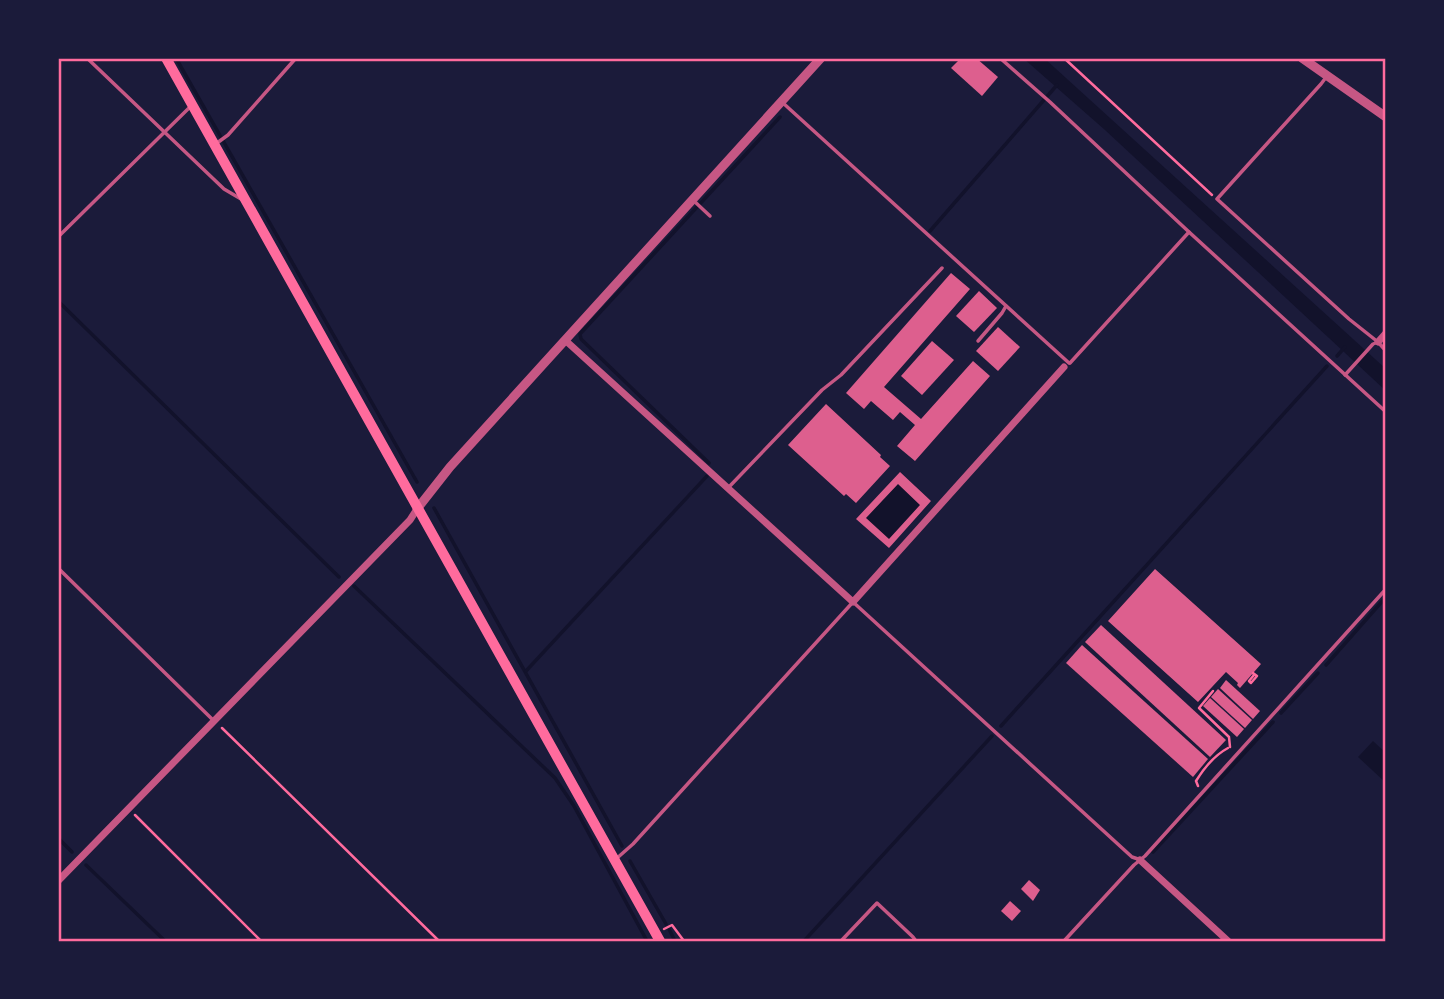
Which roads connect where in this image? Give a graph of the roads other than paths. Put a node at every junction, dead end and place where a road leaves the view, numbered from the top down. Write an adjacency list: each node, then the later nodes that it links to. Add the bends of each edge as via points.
1 (87, 58): 11 (lane)
2 (166, 58): 9 (main road)
3 (296, 58): 12 (lane)
4 (821, 58): 8 (street)
5 (1000, 58): 16 (lane)
6 (1306, 59): 7 (street)
7 (1326, 76): 10 (street); 23 (lane, via 1217,199)
8 (782, 102): 14 (street); 19 (lane)
9 (192, 105): 11 (lane); 12 (main road)
10 (1386, 116)
11 (163, 132): 13 (lane, via 224,189); 17 (lane)
12 (215, 144): 13 (main road)
13 (247, 201): 29 (main road)
14 (694, 201): 15 (lane); 21 (street)
15 (710, 216)
16 (1189, 232): 25 (lane); 26 (lane)
17 (58, 237)
18 (942, 268): 28 (lane)
19 (1006, 306): 22 (lane); 25 (lane)
20 (1386, 333): 23 (street)
21 (565, 340): 28 (street); 29 (street)
22 (978, 341)
23 (1376, 343): 24 (lane); 26 (lane)
24 (1386, 351)
25 (1067, 365): 32 (street)
26 (1347, 374): 27 (lane)
27 (1386, 412)
28 (728, 488): 32 (street)
29 (417, 509): 33 (street); 34 (main road)
30 (58, 568): 33 (lane)
31 (1386, 589): 35 (lane)
32 (853, 602): 34 (lane); 35 (lane)
33 (214, 721): 36 (street)
34 (614, 860): 37 (main road)
35 (1140, 860): 40 (lane); 41 (street)
36 (58, 881)
37 (658, 937)
38 (841, 941): 39 (lane, via 877,903)
39 (916, 941)
40 (1064, 941)
41 (1228, 941)

